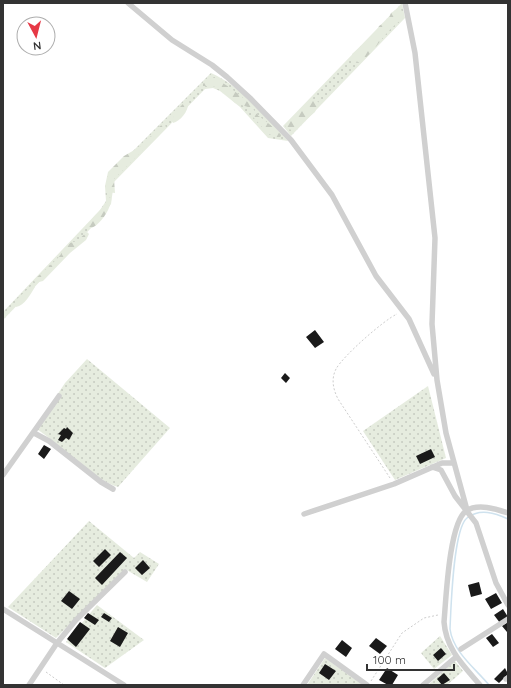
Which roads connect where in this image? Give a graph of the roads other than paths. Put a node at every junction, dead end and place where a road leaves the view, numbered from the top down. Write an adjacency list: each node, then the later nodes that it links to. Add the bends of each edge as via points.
1 (128, 3): 3 (street, via 172,40 228,77 291,140 332,195 376,276 414,328)
2 (405, 3): 3 (street, via 415,53 435,238 432,324)
3 (437, 380): 6 (street)
4 (59, 396): 5 (street)
5 (34, 433): 8 (street); 9 (street, via 49,440)
6 (454, 463): 7 (street, via 442,463); 10 (street)
7 (432, 467): 10 (street, via 441,470 455,496); 12 (street, via 394,484)
8 (3, 475)
9 (113, 489)
10 (468, 511): 11 (street, via 484,507); 14 (street, via 475,522 496,583); 19 (street, via 462,514 454,531 445,614 445,634)
11 (508, 513)
12 (304, 514)
13 (125, 572): 17 (street)
14 (508, 605)
15 (3, 609): 17 (street)
16 (508, 619): 18 (street)
17 (57, 643): 20 (street); 21 (street)
18 (461, 649)
19 (456, 657): 24 (street); 25 (street)
20 (29, 685)
21 (124, 685)
22 (303, 685): 23 (street, via 324,654)
23 (368, 685)
24 (423, 685)
25 (480, 685)

